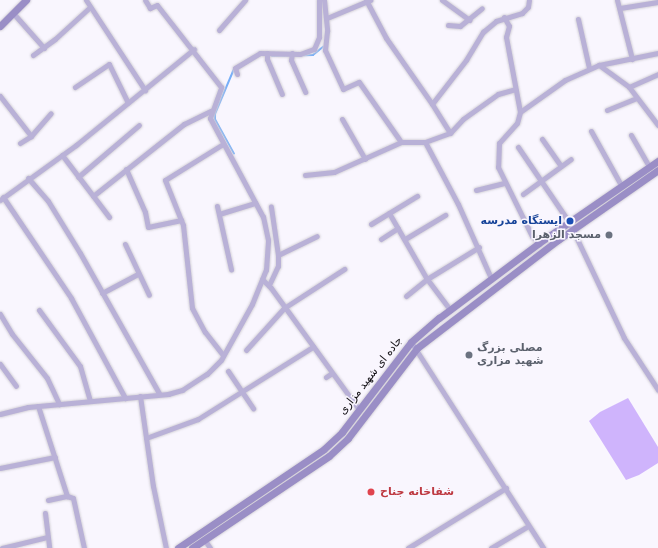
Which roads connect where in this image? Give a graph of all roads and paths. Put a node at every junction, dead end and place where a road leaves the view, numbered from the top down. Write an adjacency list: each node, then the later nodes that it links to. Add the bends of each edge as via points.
1 (26, 0): 15 (main road)
2 (86, 0): 12 (street)
3 (145, 0): 25 (street, via 150,8 157,5)
4 (245, 0): 22 (street)
5 (319, 0): 23 (street)
6 (324, 0): 17 (street)
7 (368, 0): 17 (street); 44 (street, via 386,38)
8 (442, 0): 19 (street)
9 (529, 0): 16 (street, via 528,7 522,14)
10 (617, 0): 14 (street)
11 (658, 2): 14 (street)
12 (89, 8): 24 (street); 38 (street)
13 (482, 8): 19 (street)
14 (620, 8): 30 (street)
15 (13, 13): 21 (main road); 24 (street)
16 (504, 17): 37 (street, via 509,26 506,37); 44 (street, via 483,32 466,60)
17 (327, 18): 23 (street)
18 (578, 18): 32 (street)
19 (470, 20): 20 (street, via 460,26)
20 (448, 25)
21 (0, 26)
22 (219, 30)
23 (321, 44): 27 (street, via 307,52); 57 (street, via 343,88 359,82)
24 (44, 48): 29 (street)
25 (194, 49): 38 (street); 46 (street, via 221,87)
26 (267, 53): 27 (street); 33 (street, via 255,55 235,68); 40 (street, via 267,59)
27 (292, 53): 39 (street, via 291,60)
28 (658, 53): 30 (street)
29 (32, 54)
30 (632, 58): 31 (street)
31 (599, 65): 32 (street); 36 (street)
32 (589, 68): 47 (street, via 565,80)
33 (237, 74)
34 (658, 74): 36 (street)
35 (75, 87): 43 (street, via 109,64)
36 (629, 87): 42 (street)
37 (515, 89): 47 (street); 53 (street, via 498,94 463,119)
38 (145, 90): 43 (street)
39 (305, 92)
40 (282, 94)
41 (0, 96): 55 (street)
42 (637, 98): 45 (street); 51 (street)
43 (128, 103): 62 (street)
44 (432, 104): 53 (street)
45 (607, 110)
46 (211, 111): 60 (street, via 210,118); 68 (street, via 184,124)
47 (520, 112): 74 (street, via 517,123 500,142 497,159)
48 (51, 113): 55 (street)
49 (342, 119): 63 (street)
50 (139, 125): 71 (street)
51 (658, 125)
52 (591, 131): 75 (street)
53 (450, 133): 58 (street)
54 (631, 135): 67 (street)
55 (31, 136): 59 (street)
56 (542, 139): 66 (street)
57 (401, 142): 58 (street); 63 (street)
58 (425, 142): 98 (street)
59 (20, 143)
60 (223, 144): 81 (street); 88 (street, via 165,180)
61 (518, 147): 73 (street)
62 (62, 155): 71 (street); 72 (street)
63 (365, 159): 70 (street, via 334,172)
64 (571, 159): 66 (street)
65 (658, 161): 67 (main road, جاده ای شهید مزاری)
66 (561, 166): 73 (street)
67 (649, 166): 75 (main road, جاده ای شهید مزاری)
68 (126, 169): 78 (street); 88 (street, via 148,227)
69 (658, 170): 92 (main road, جاده ای شهید مزاری)
70 (305, 175)
71 (78, 177): 78 (street)
72 (28, 178): 80 (street); 107 (street, via 48,201)
73 (541, 180): 77 (street); 89 (street)
74 (504, 183): 76 (street); 96 (street, via 532,236)
75 (621, 185): 89 (main road, جاده ای شهید مزاری)
76 (476, 190)
77 (522, 194)
78 (92, 196): 87 (street)
79 (417, 196): 84 (street)
80 (1, 198): 127 (street, via 71,298)
81 (255, 203): 85 (street); 105 (street, via 263,217 268,240)
82 (216, 206): 85 (street)
83 (271, 207): 99 (street)
84 (389, 213): 90 (street); 91 (street)
85 (219, 214): 100 (street)
86 (445, 215): 95 (street)
87 (109, 217)
88 (181, 220): 118 (street, via 192,308 205,332)
89 (569, 222): 92 (street); 96 (main road, جاده ای شهید مزاری)
90 (371, 224)
91 (398, 228): 94 (street); 95 (street)
92 (571, 231): 116 (main road, جاده ای شهید مزاری); 124 (street, via 624,338)
93 (317, 236): 99 (street)
94 (381, 239)
95 (405, 239): 104 (street)
96 (539, 243): 103 (main road, جاده ای شهید مزاری)
97 (125, 244): 102 (street)
98 (479, 247): 103 (street); 104 (street)
99 (278, 255): 106 (street, via 278,266)
100 (231, 269)
101 (344, 269): 110 (street)
102 (137, 274): 107 (street); 108 (street)
103 (491, 278): 112 (main road, جاده ای شهید مزاری)
104 (427, 279): 109 (street); 112 (street)
105 (263, 280): 106 (street); 118 (street)
106 (269, 285): 110 (street)
107 (102, 293): 126 (street)
108 (149, 295)
109 (406, 296)
110 (284, 308): 115 (street); 117 (street)
111 (39, 310): 129 (street, via 80,366)
112 (450, 310): 114 (main road, جاده ای شهید مزاری)
113 (0, 314): 130 (street, via 47,378)
114 (411, 342): 116 (street); 132 (main road, جاده ای شهید مزاری)
115 (313, 347): 121 (street); 125 (street)
116 (417, 348): 138 (street); 141 (main road, جاده ای شهید مزاری, via 348,438 304,475)
117 (246, 350)
118 (223, 355): 126 (street, via 207,374 182,390 168,394)
119 (0, 364): 123 (street)
120 (228, 371): 125 (street)
121 (332, 373): 122 (street); 132 (street)
122 (326, 377)
123 (16, 386)
124 (658, 390)
125 (243, 391): 131 (street); 135 (street, via 198,419)
126 (159, 393): 128 (street)
127 (125, 398): 128 (street); 129 (street)
128 (140, 400): 135 (street)
129 (90, 401): 130 (street)
130 (59, 404): 133 (street)
131 (253, 408)
132 (358, 408): 141 (main road, جاده ای شهید مزاری, via 342,432 324,449)
133 (38, 409): 134 (street, via 9,410); 136 (street)
134 (0, 414)
135 (146, 438): 149 (street)
136 (55, 457): 137 (street); 139 (street)
137 (0, 468)
138 (506, 488): 143 (street); 153 (street)
139 (67, 496): 140 (street); 148 (street, via 74,498)
140 (48, 500)
141 (253, 502): 145 (main road, جاده ای شهید مزاری); 150 (main road, جاده ای شهید مزاری)
142 (45, 513): 144 (street)
143 (528, 526): 154 (street); 155 (street)
144 (46, 537): 146 (street); 147 (street)
145 (204, 539): 151 (main road, جاده ای شهید مزاری); 152 (street)
146 (2, 548)
147 (49, 548)
148 (84, 548)
149 (166, 548)
150 (178, 548)
151 (192, 548)
152 (210, 548)
153 (408, 548)
154 (491, 548)
155 (543, 548)

